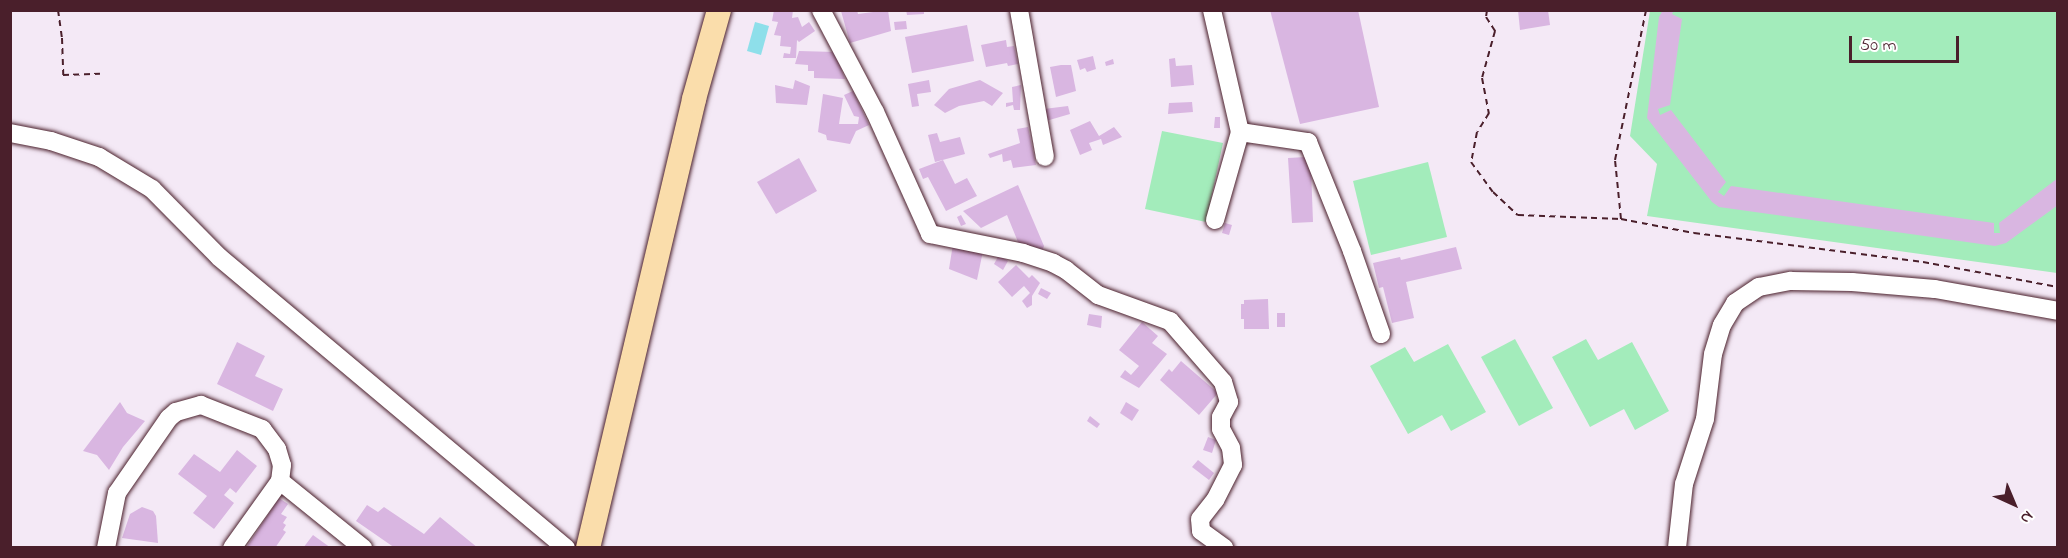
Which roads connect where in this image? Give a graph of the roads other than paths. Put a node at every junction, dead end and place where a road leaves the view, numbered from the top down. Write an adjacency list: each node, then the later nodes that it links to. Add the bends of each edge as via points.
1 (719, 10): 16 (main road, via 694,99)
2 (821, 10): 17 (street, via 875,112 930,234 1053,263 1098,295 1170,321 1223,382 1229,402 1221,417 1221,429 1231,448 1233,465 1200,519 1201,531)
3 (1019, 10): 7 (street)
4 (1212, 10): 5 (street)
5 (1240, 132): 8 (street); 10 (street, via 1308,142)
6 (10, 133): 15 (street, via 99,157 152,189 219,257)
7 (1046, 157)
8 (1215, 220)
9 (2058, 311): 18 (street, via 1935,289 1852,282 1791,281 1759,287 1735,303 1722,325 1713,354 1705,419 1684,484)
10 (1381, 334)
11 (280, 481): 12 (street, via 282,465 277,449 262,429 201,405 186,408 169,418 117,493); 13 (street); 14 (street)
12 (106, 548)
13 (232, 548)
14 (363, 548)
15 (566, 548)
16 (588, 548)
17 (1224, 548)
18 (1677, 548)

